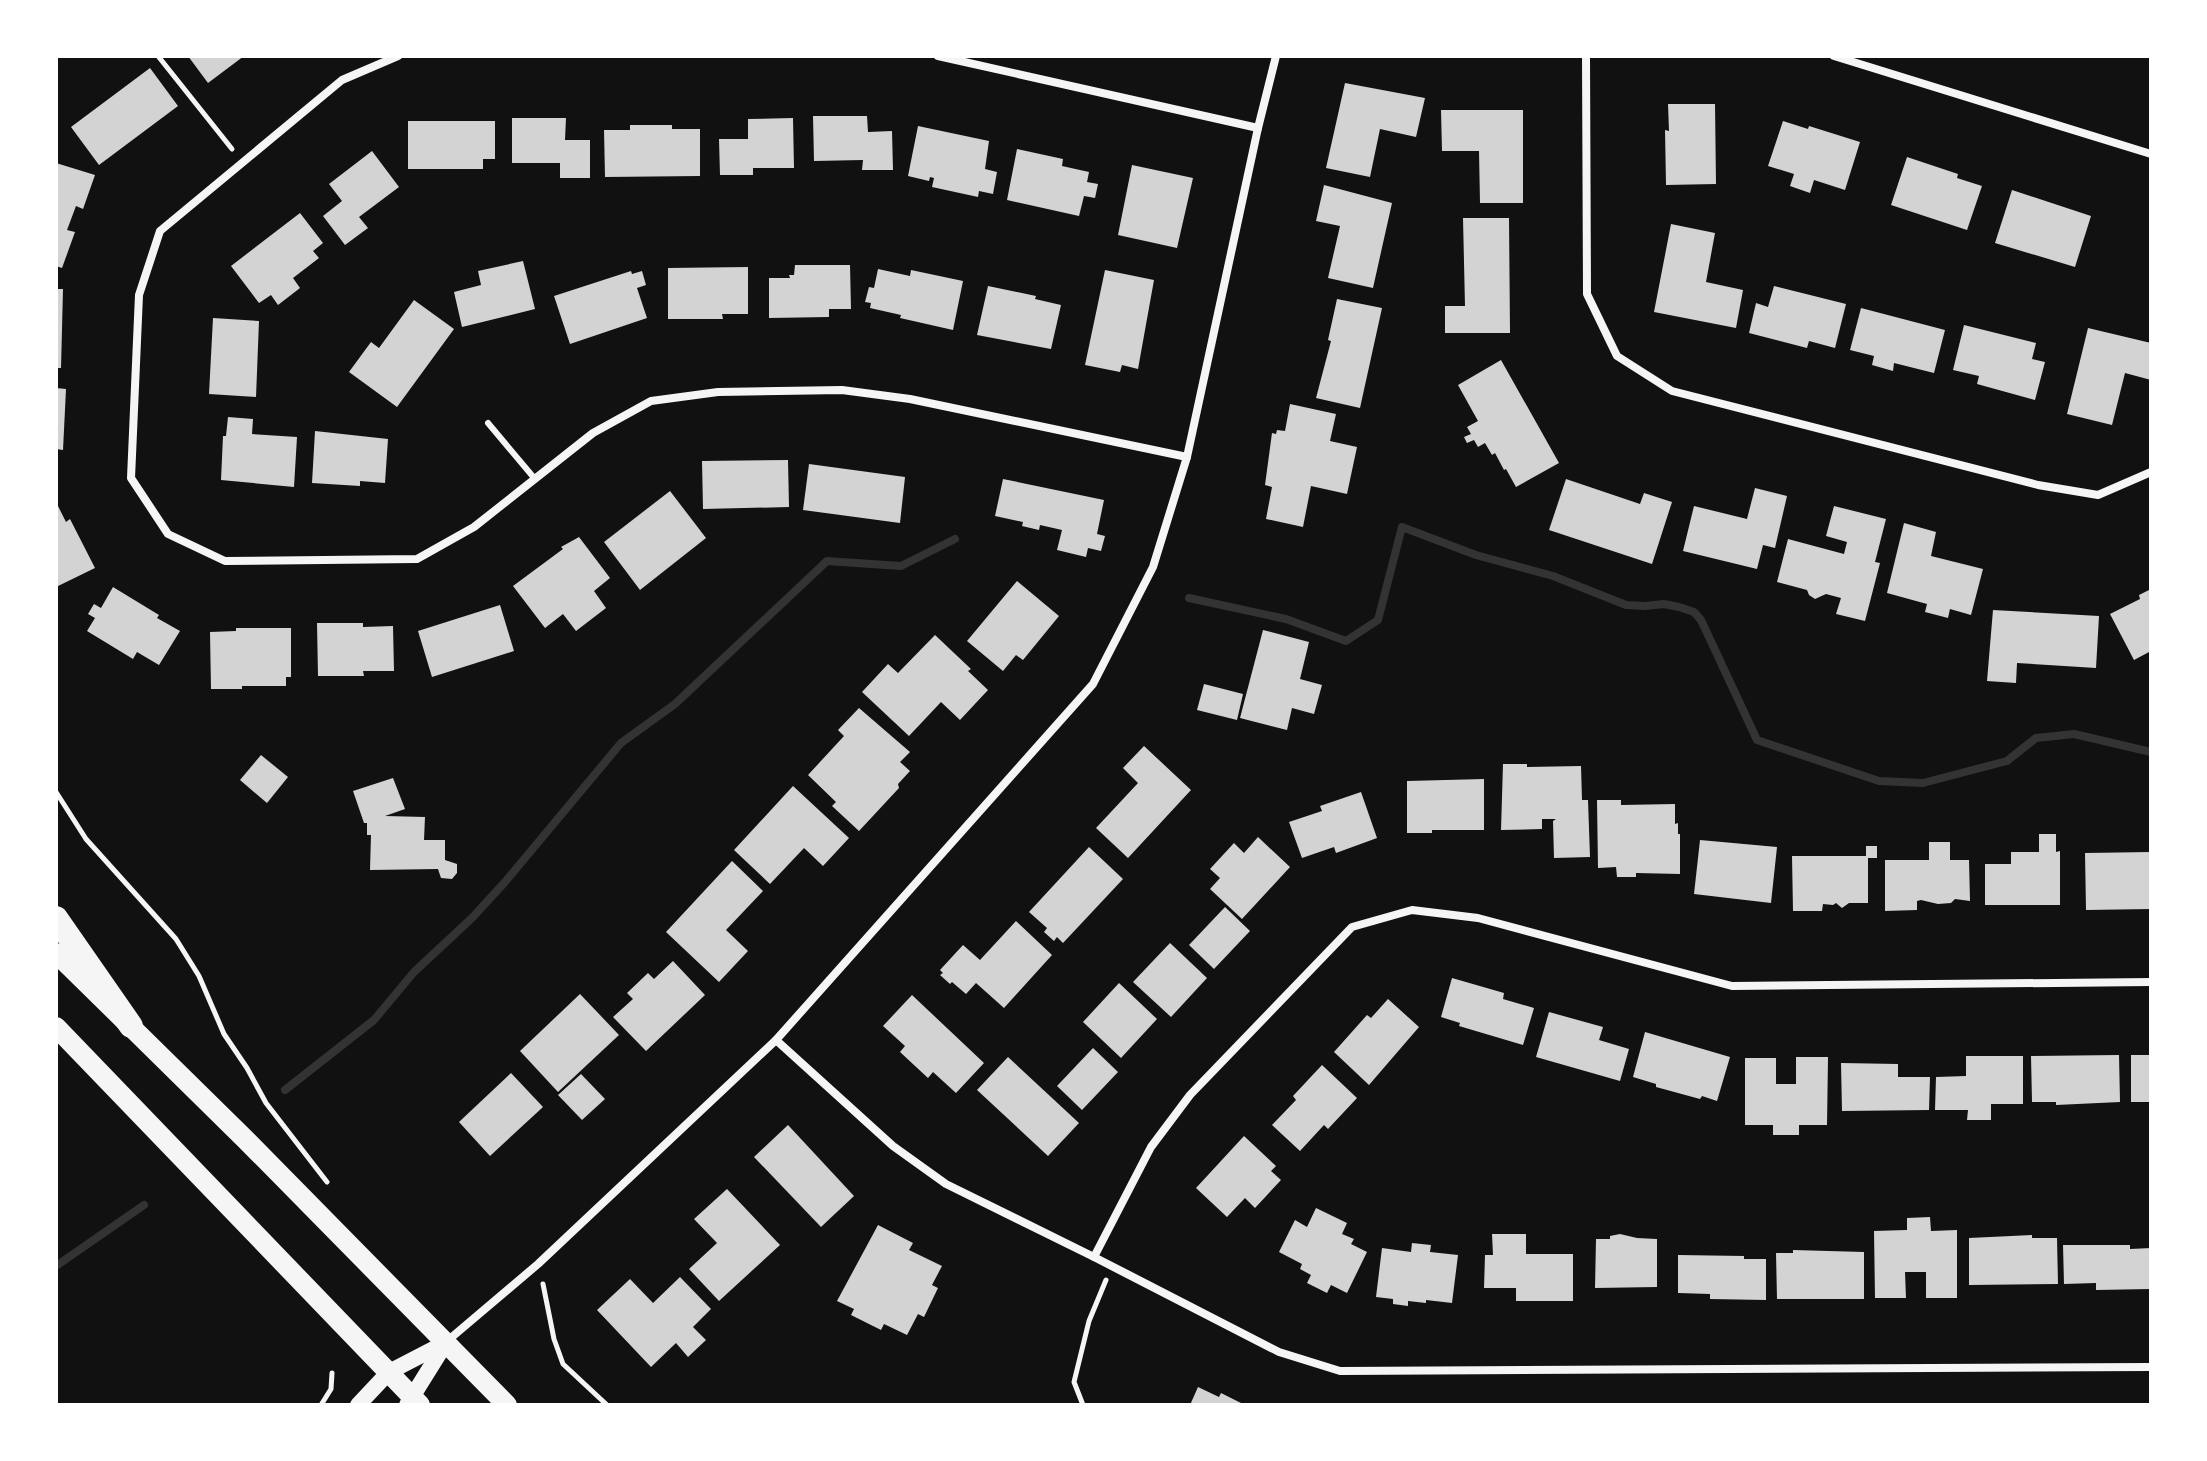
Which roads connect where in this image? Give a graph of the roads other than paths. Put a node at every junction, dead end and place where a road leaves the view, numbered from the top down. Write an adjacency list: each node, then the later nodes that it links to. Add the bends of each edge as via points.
1 (398, 56): 11 (street, via 342,80 160,231 139,295 131,478 168,534 225,561 417,559 474,527)
2 (938, 56): 6 (street)
3 (1276, 56): 6 (street)
4 (1586, 56): 10 (street, via 1587,294 1617,356 1672,391 2038,485 2098,495)
5 (1834, 56): 7 (street)
6 (1258, 128): 9 (street)
7 (2151, 154)
8 (488, 423): 11 (lane)
9 (1187, 457): 11 (street, via 910,399 842,390 718,392 651,401 593,433); 17 (street, via 1153,567 1093,684)
10 (2151, 472)
11 (535, 479)
12 (56, 918): 15 (highway)
13 (56, 953): 15 (main road)
14 (2151, 982): 18 (street, via 1732,986 1478,918 1412,910 1352,927 1190,1095 1151,1147)
15 (131, 1026): 19 (main road)
16 (56, 1027): 21 (main road)
17 (776, 1040): 18 (street, via 893,1146 946,1184); 19 (street, via 538,1264)
18 (1094, 1257): 20 (street, via 1279,1352 1340,1371)
19 (445, 1343): 21 (main road); 22 (main road); 24 (main road)
20 (2151, 1367)
21 (389, 1372): 22 (main road); 23 (main road)
22 (414, 1403)
23 (358, 1405)
24 (507, 1405)

